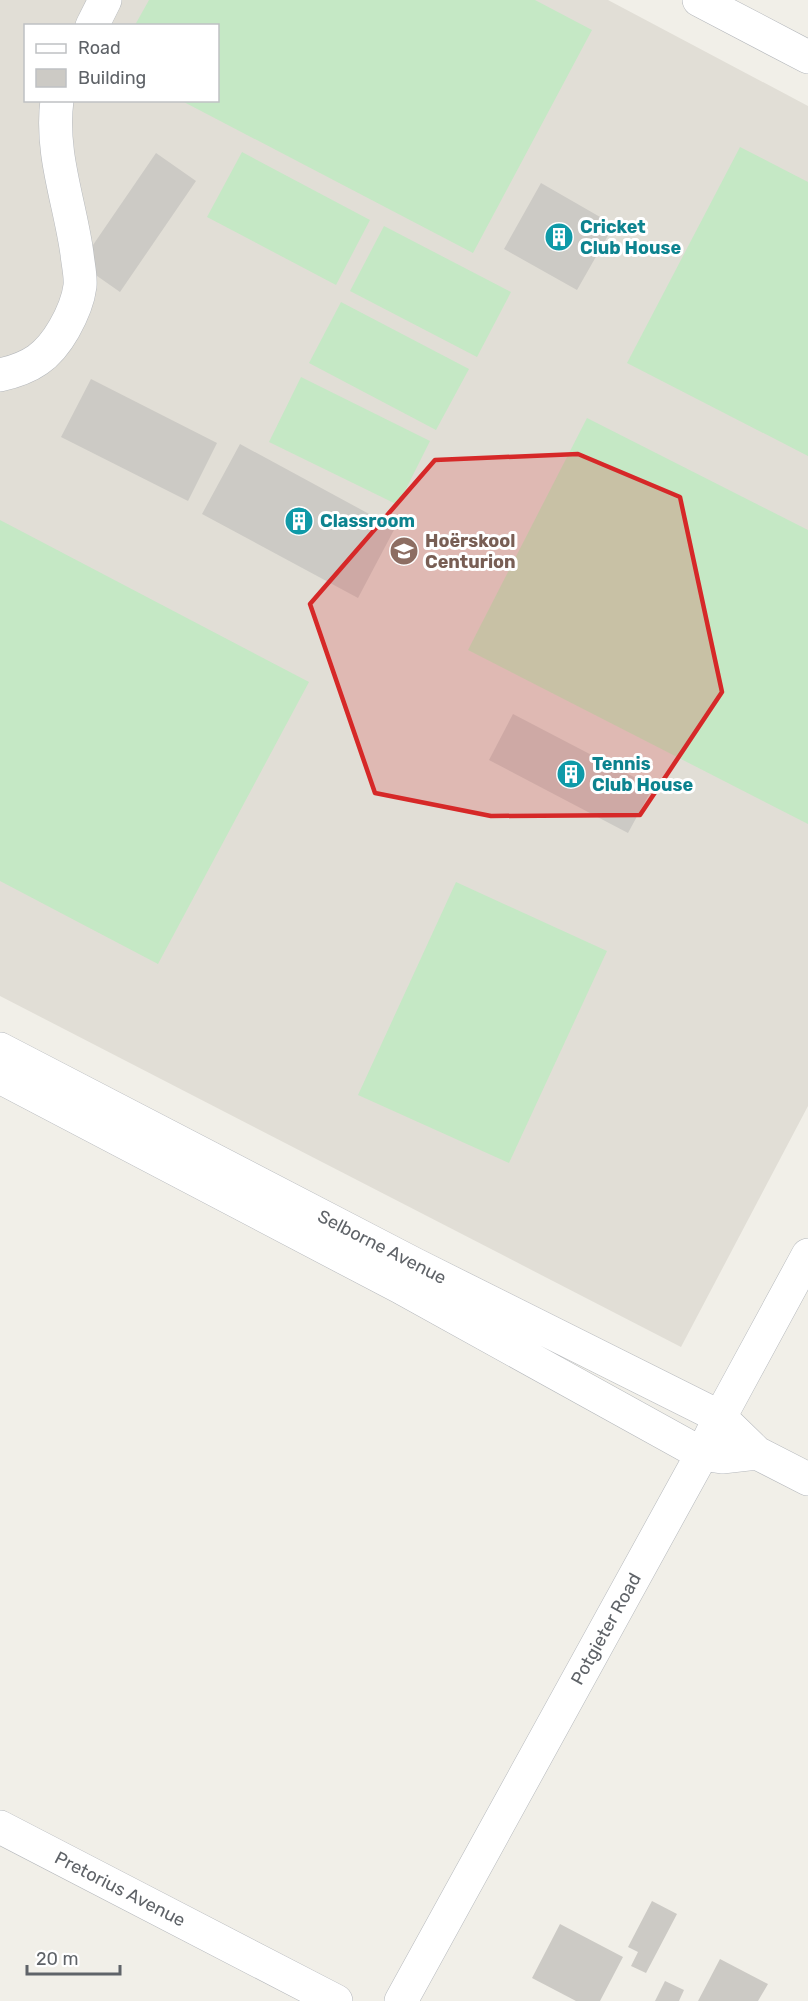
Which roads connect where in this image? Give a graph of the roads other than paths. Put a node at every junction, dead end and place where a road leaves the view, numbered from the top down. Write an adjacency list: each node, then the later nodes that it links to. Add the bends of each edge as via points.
1 (105, 0): 3 (street)
2 (699, 0): 4 (street)
3 (93, 24)
4 (806, 53)
5 (57, 102): 6 (street, via 56,148 73,224 80,285 74,311 45,356)
6 (0, 375)
7 (0, 1049): 8 (street, Selborne Avenue)
8 (14, 1075): 10 (street, Selborne Avenue)
9 (808, 1255): 11 (street, Potgieter Road)
10 (407, 1276): 11 (street, Selborne Avenue); 13 (street, Selborne Avenue)
11 (720, 1417): 12 (street, Selborne Avenue); 13 (street, Potgieter Road)
12 (758, 1453): 13 (street, Selborne Avenue, via 722,1457); 14 (street, Selborne Avenue)
13 (702, 1454): 17 (street, Potgieter Road)
14 (808, 1479)
15 (0, 1827): 16 (street, Pretorius Avenue)
16 (336, 2001)
17 (401, 2001)

